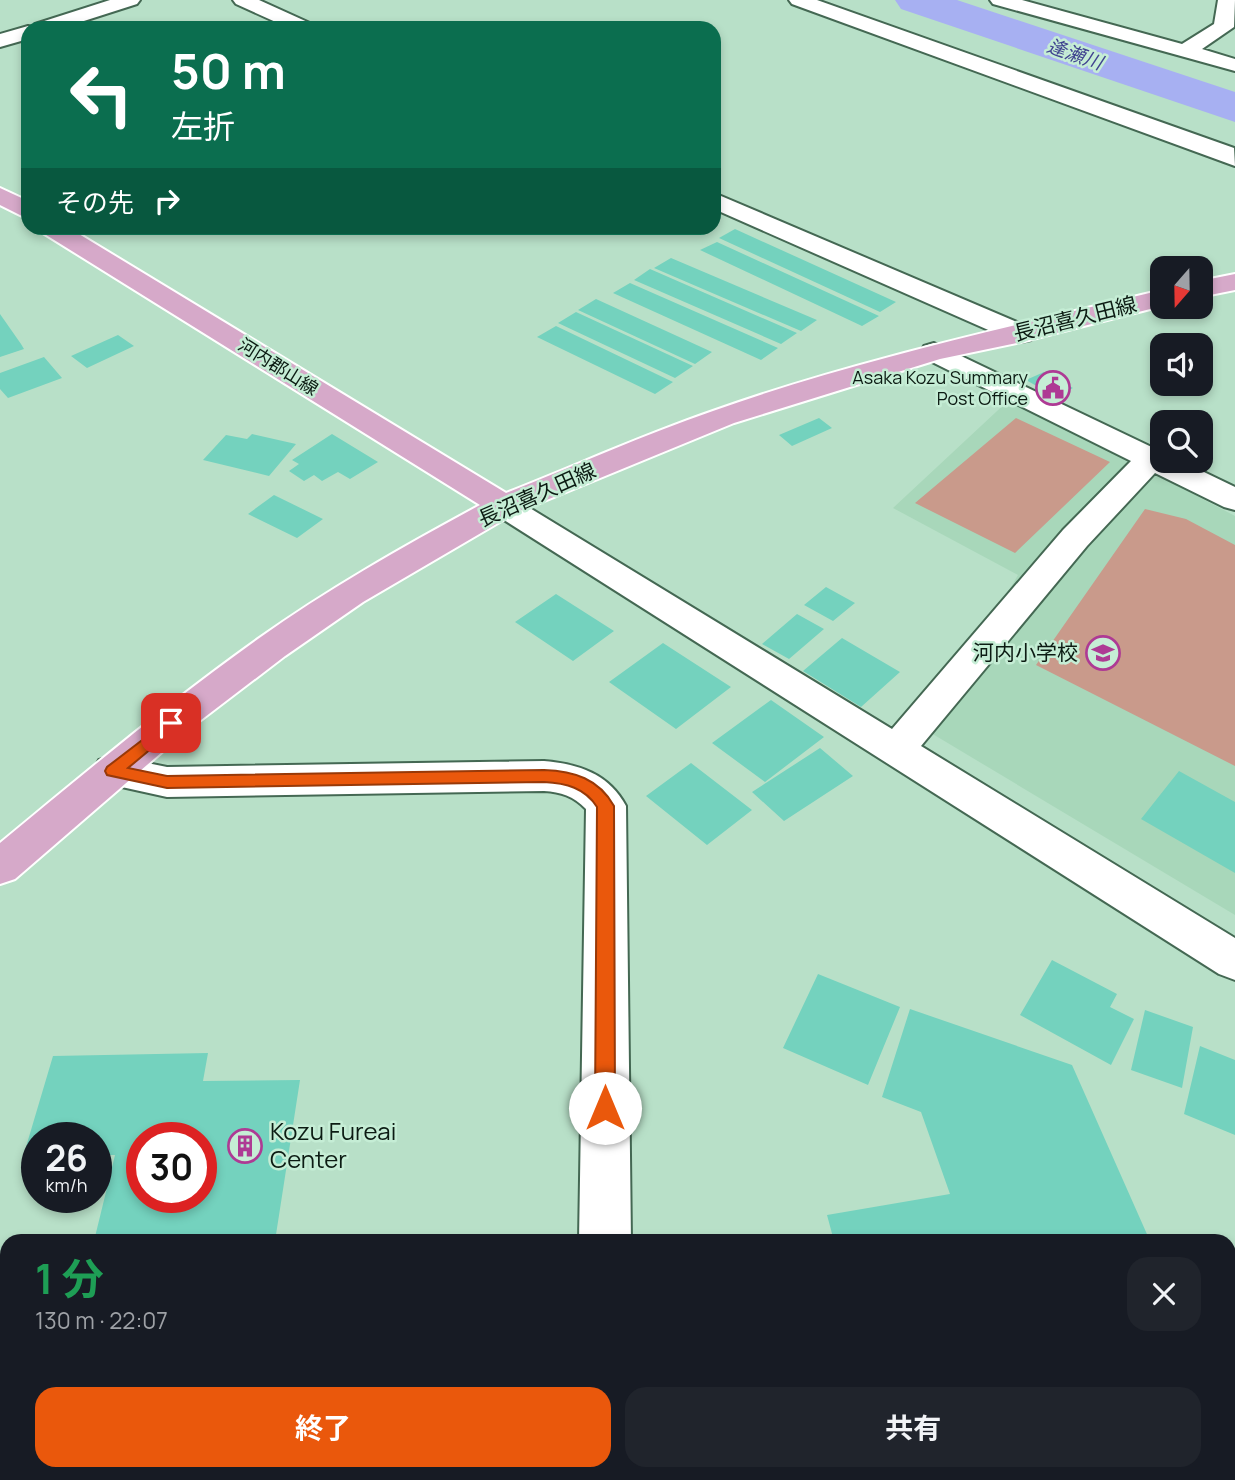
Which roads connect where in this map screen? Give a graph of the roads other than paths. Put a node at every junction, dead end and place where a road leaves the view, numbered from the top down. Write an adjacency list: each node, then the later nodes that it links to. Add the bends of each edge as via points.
1 (130, 0): 6 (street)
2 (243, 0): 7 (street)
3 (799, 0): 12 (street)
4 (1000, 0): 10 (street)
5 (1228, 0): 10 (street, via 1224,27)
6 (63, 21)
7 (290, 21)
8 (21, 34): 9 (street)
9 (0, 41)
10 (1185, 51): 11 (street)
11 (1235, 65)
12 (1235, 159)
13 (0, 195): 15 (main road)
14 (721, 203): 20 (street)
15 (21, 208)
16 (63, 235): 25 (main road, 河内郡山線)
17 (1235, 282): 18 (main road)
18 (1213, 286)
19 (1150, 301): 20 (main road, 長沼喜久田線)
20 (1021, 334): 21 (main road, 長沼喜久田線)
21 (934, 352): 22 (street); 25 (main road, 長沼喜久田線, via 723,417)
22 (1150, 460): 26 (street, via 1075,538)
23 (1178, 473): 24 (street)
24 (1235, 500)
25 (504, 506): 26 (street); 27 (main road, 長沼喜久田線, via 351,594 272,647)
26 (895, 751): 29 (street)
27 (113, 771): 28 (main road, 長沼喜久田線); 30 (street, via 167,782 544,776 596,792 606,806)
28 (0, 867)
29 (1235, 961)
30 (605, 1234)

